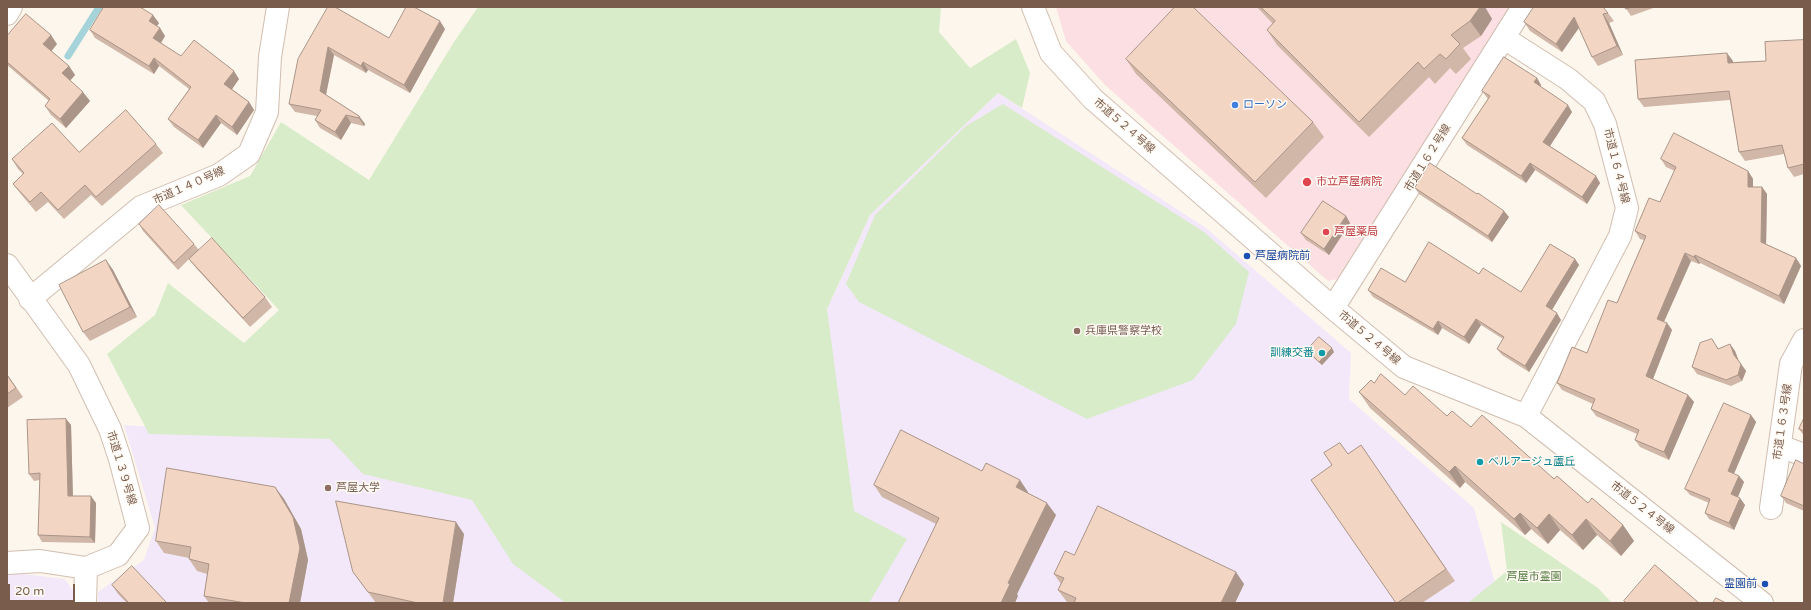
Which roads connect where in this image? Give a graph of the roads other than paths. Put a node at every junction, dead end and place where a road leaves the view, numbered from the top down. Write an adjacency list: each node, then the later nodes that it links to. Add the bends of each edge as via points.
1 (11, 7): 5 (street)
2 (278, 7): 8 (street, 市道１４０号線, via 270,57 267,112 249,154 219,175 141,207)
3 (1033, 7): 9 (street, 市道５２４号線, via 1051,53 1078,84)
4 (1523, 7): 6 (street, 市道１６２号線)
5 (7, 14)
6 (1504, 38): 9 (street, 市道１６２号線); 11 (street, 市道１６４号線, via 1568,79 1594,101 1605,124 1627,208 1620,236)
7 (7, 265): 8 (street, 市道１３９号線)
8 (30, 299): 16 (street, 市道１３９号線, via 79,365 110,429 138,528 118,555)
9 (1333, 308): 11 (street, 市道５２４号線, via 1404,367)
10 (1804, 340): 12 (street, 市道１６３号線, via 1791,364)
11 (1526, 416): 18 (street, 市道５２４号線)
12 (1780, 446): 13 (street); 14 (street, 市道１６３号線)
13 (1804, 455)
14 (1771, 508)
15 (7, 563): 16 (street, via 40,561)
16 (86, 568): 17 (street)
17 (85, 603)
18 (1762, 603)

